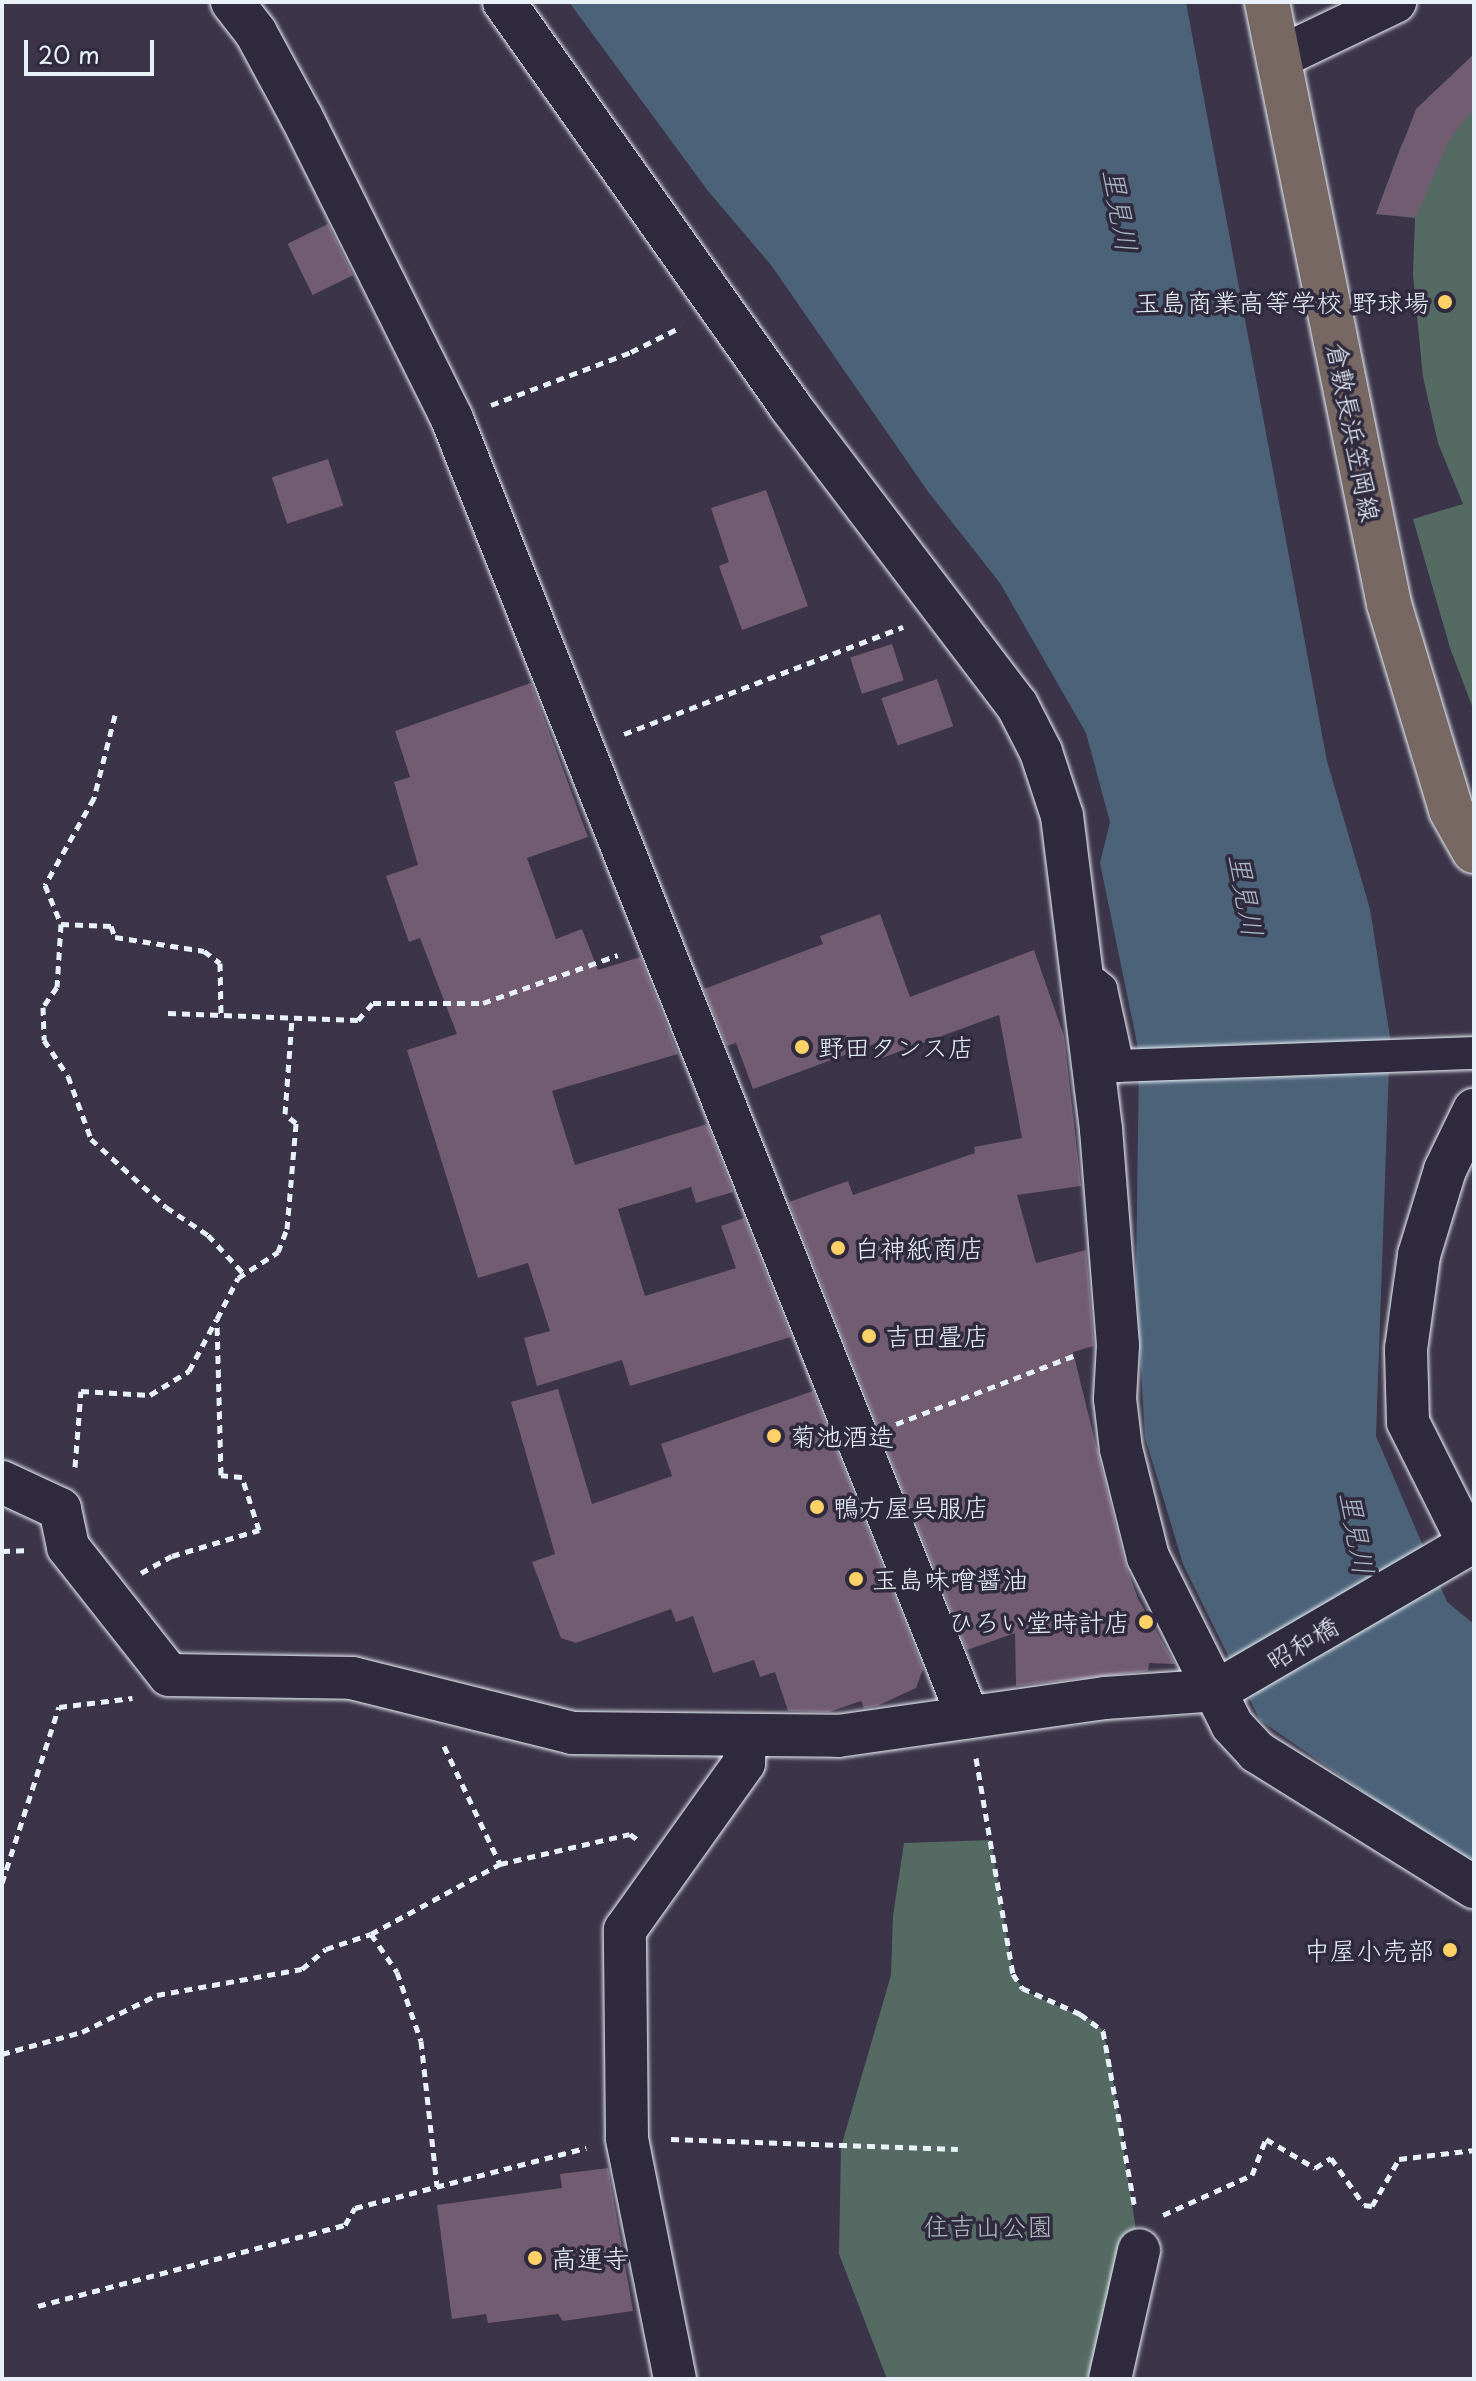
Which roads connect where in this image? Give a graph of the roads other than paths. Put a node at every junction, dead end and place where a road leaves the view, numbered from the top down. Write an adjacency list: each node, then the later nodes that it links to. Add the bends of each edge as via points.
1 (232, 2): 15 (street, via 302,118 452,419)
2 (504, 2): 7 (street, via 719,306 1017,705 1041,752 1062,816)
3 (1267, 2): 5 (main road, 倉敷長浜笠岡線)
4 (1395, 2): 5 (street)
5 (1278, 58): 6 (main road, 倉敷長浜笠岡線, via 1389,604 1451,810)
6 (1474, 851)
7 (1083, 975): 9 (street, via 1101,989); 11 (street)
8 (1474, 1053): 9 (street)
9 (1118, 1066): 11 (street, via 1112,1181)
10 (1474, 1110): 13 (street, via 1445,1170 1419,1255 1406,1349 1408,1422)
11 (1106, 1191): 14 (street, via 1118,1345 1115,1399 1134,1510 1148,1557)
12 (2, 1482): 16 (street, via 60,1509 68,1547 169,1675 352,1678 572,1733)
13 (1463, 1547): 14 (street, 昭和橋)
14 (1228, 1686): 15 (street); 17 (street, via 1232,1725 1257,1752)
15 (968, 1717): 16 (street, via 838,1736)
16 (745, 1738): 19 (street, via 744,1763 625,1930 627,2138)
17 (1474, 1887)
18 (1138, 2238): 20 (street)
19 (675, 2379)
20 (1110, 2379)

